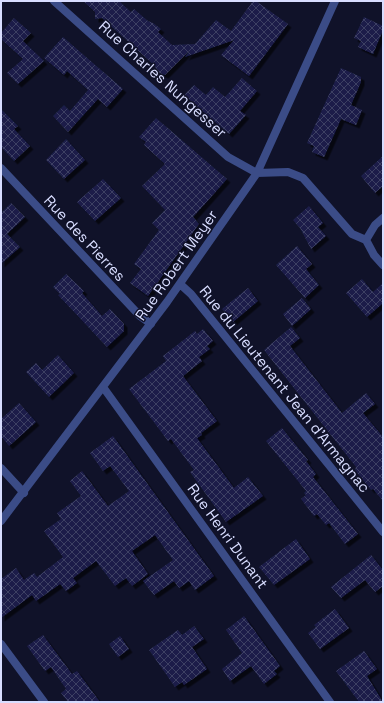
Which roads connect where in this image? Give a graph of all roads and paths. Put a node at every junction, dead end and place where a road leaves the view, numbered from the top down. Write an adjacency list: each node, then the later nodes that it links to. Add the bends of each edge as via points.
1 (54, 1): 4 (street, Rue Charles Nungesser, via 228,157)
2 (335, 1): 4 (street, Rue Robert Meyer)
3 (1, 168): 9 (street, Rue des Pierres, via 140,316)
4 (257, 173): 6 (street, via 288,172 303,178 352,234); 8 (street, Rue Robert Meyer)
5 (383, 218): 6 (street, via 375,225)
6 (366, 240): 7 (street)
7 (383, 265)
8 (180, 284): 9 (street, Rue Robert Meyer); 14 (street, Rue du Lieutenant Jean d'Armagnac, via 191,294)
9 (151, 324): 10 (street, Rue Robert Meyer)
10 (103, 387): 12 (street, Rue Robert Meyer); 17 (street, Rue Henri Dunant)
11 (1, 468): 12 (street)
12 (24, 493): 13 (street, Rue Robert Meyer)
13 (1, 521)
14 (383, 532)
15 (1, 644): 16 (street)
16 (44, 702)
17 (330, 702)

